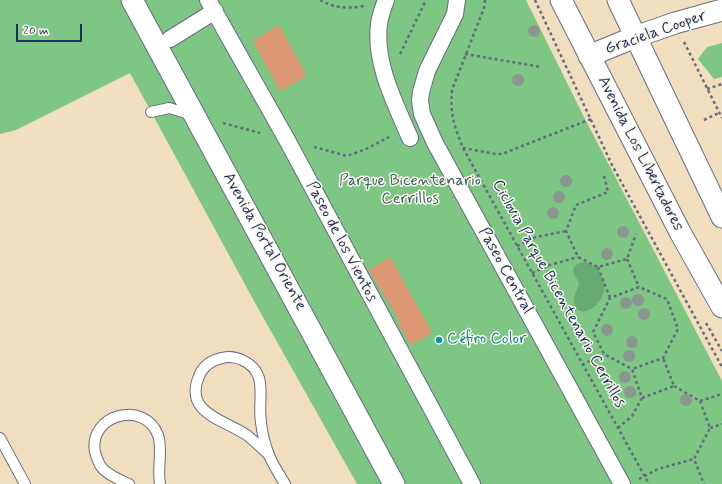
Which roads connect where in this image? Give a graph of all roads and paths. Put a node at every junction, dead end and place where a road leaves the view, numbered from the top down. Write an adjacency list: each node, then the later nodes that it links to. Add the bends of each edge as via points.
1 (132, 0): 24 (street, Avenida Portal Oriente)
2 (320, 0): 10 (path, via 339,8)
3 (386, 0): 19 (street, via 379,23 379,35)
4 (426, 0): 19 (path)
5 (457, 0): 33 (street, Paseo Central, via 455,14 427,71 421,92 422,114 435,143)
6 (486, 0): 16 (path, Ciclovia Parque Bicentenario Cerrillos)
7 (535, 0): 45 (path, via 612,164)
8 (561, 0): 17 (street, Avenida Los Libertadores)
9 (618, 0): 14 (street)
10 (369, 4)
11 (212, 6): 15 (street); 66 (street, Paseo de los Vientos)
12 (722, 10): 13 (street, Graciela Cooper)
13 (675, 23): 14 (street, Graciela Cooper); 21 (path)
14 (635, 37): 17 (street, Graciela Cooper); 29 (street)
15 (170, 39)
16 (465, 54): 18 (path); 32 (path, Ciclovia Parque Bicentenario Cerrillos, via 452,90 452,121 463,148)
17 (589, 56): 41 (street, Avenida Los Libertadores)
18 (541, 67)
19 (387, 81): 27 (street)
20 (722, 84): 21 (path)
21 (707, 89): 23 (path)
22 (151, 112): 24 (lane, via 169,108)
23 (719, 113): 25 (path); 26 (path)
24 (195, 115): 65 (street, Avenida Portal Oriente)
25 (722, 118)
26 (704, 120)
27 (410, 138)
28 (604, 176): 30 (path, via 608,192 576,205)
29 (722, 217)
30 (566, 231): 32 (path, via 536,237); 34 (path)
31 (636, 234): 35 (path)
32 (517, 246): 33 (path); 37 (path, Ciclovia Parque Bicentenario Cerrillos)
33 (497, 256): 38 (street, Paseo Central)
34 (578, 257): 36 (path); 37 (path)
35 (628, 258): 36 (path); 39 (path)
36 (598, 267): 40 (path)
37 (532, 273): 38 (path); 44 (path, Ciclovia Parque Bicentenario Cerrillos)
38 (512, 283): 47 (street, Paseo Central)
39 (639, 287): 40 (path); 43 (path, via 667,299 678,329)
40 (610, 298): 42 (path, via 593,332)
41 (722, 307)
42 (604, 354): 44 (path); 46 (path)
43 (663, 358): 46 (path); 48 (path)
44 (583, 365): 47 (path); 53 (path, Ciclovia Parque Bicentenario Cerrillos)
45 (722, 367)
46 (632, 369): 50 (path)
47 (562, 375): 56 (street, Paseo Central)
48 (674, 386): 50 (path); 51 (path)
49 (722, 394): 51 (path)
50 (642, 398): 53 (path, via 632,416)
51 (700, 401): 54 (path)
52 (722, 424): 54 (path)
53 (618, 428): 56 (path); 59 (path, Ciclovia Parque Bicentenario Cerrillos)
54 (710, 428): 58 (path)
55 (0, 438): 61 (lane)
56 (597, 438): 60 (street, Paseo Central)
57 (268, 454): 57 (lane, via 260,421 259,377 254,368 237,358 226,356 216,359 201,372 197,382 198,402 211,417 247,436); 64 (lane)
58 (694, 459): 59 (path, via 658,468); 68 (path)
59 (644, 476): 60 (path); 67 (path, Ciclovia Parque Bicentenario Cerrillos)
60 (629, 483)
61 (25, 484)
62 (129, 484): 63 (lane, via 102,468 95,449 95,439 106,422 125,414 145,419 158,435)
63 (160, 484)
64 (285, 484)
65 (394, 484)
66 (472, 484)
67 (649, 484)
68 (704, 484)

